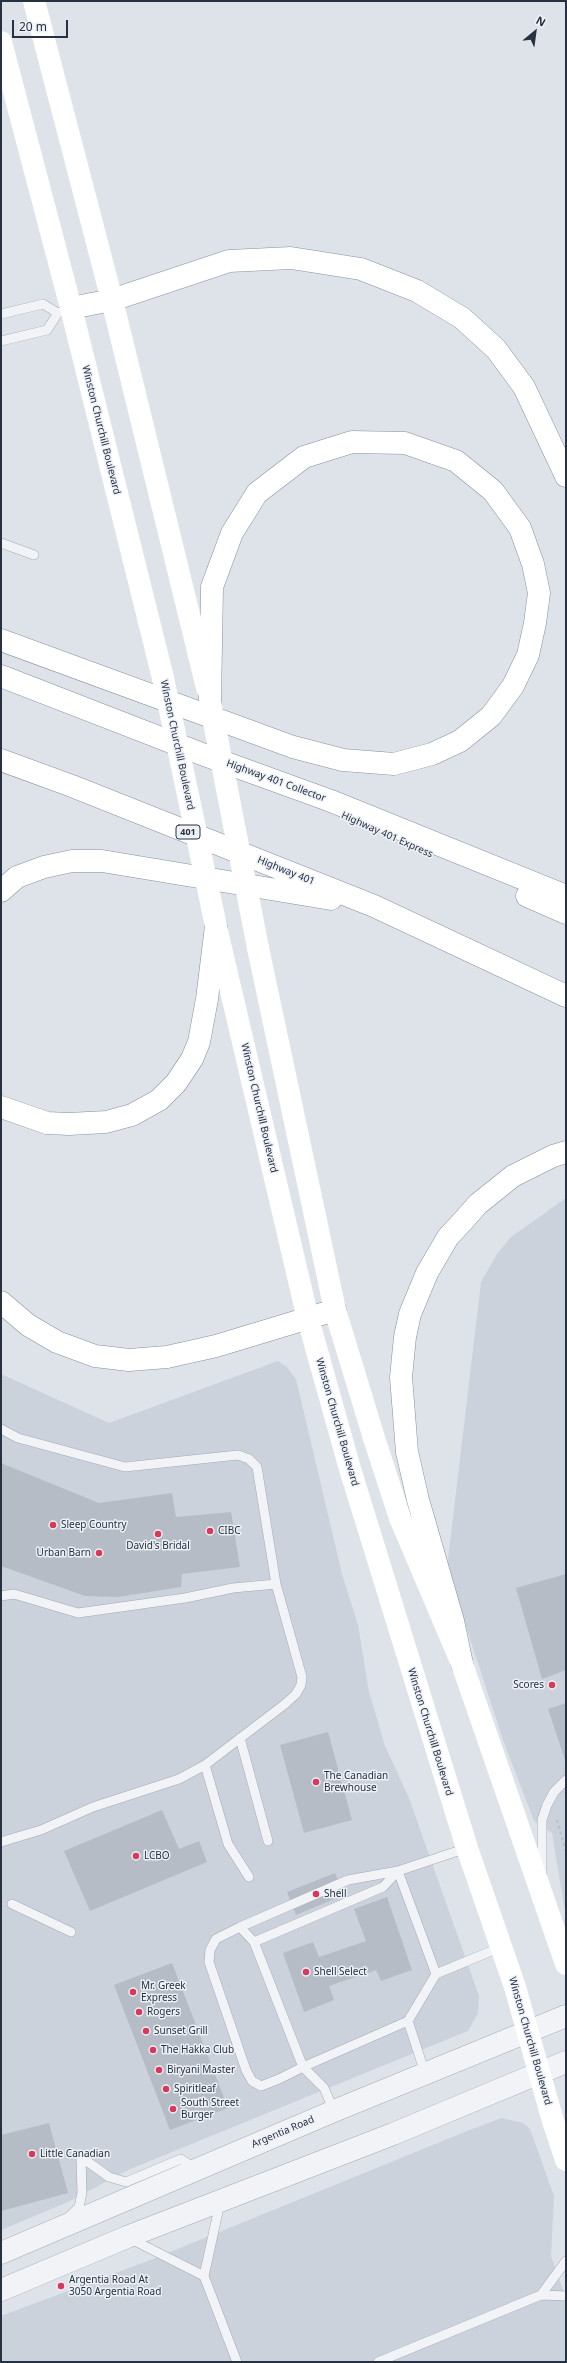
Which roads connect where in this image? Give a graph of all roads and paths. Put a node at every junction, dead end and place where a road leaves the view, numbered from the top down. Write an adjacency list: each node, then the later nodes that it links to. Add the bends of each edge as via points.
1 (34, 1): 3 (main road)
2 (1, 42): 4 (main road, Winston Churchill Boulevard)
3 (112, 300): 4 (main road); 7 (main road, via 230,261 291,258 361,269 417,291 462,318 496,349 524,387); 12 (main road)
4 (65, 311): 5 (lane, via 43,304); 6 (lane, via 48,330); 19 (main road, Winston Churchill Boulevard, bridge, via 163,678)
5 (1, 314)
6 (1, 341)
7 (566, 476)
8 (1, 543): 9 (lane)
9 (34, 555)
10 (1, 640): 12 (main road, via 294,747 343,760 394,764 432,754 460,741 491,716 513,686 528,655 536,623 539,593 533,564 520,528 493,491 456,461 405,443 352,442 304,457 257,493 232,533 212,587)
11 (1, 676): 13 (main road)
12 (210, 702): 24 (main road, bridge, via 258,948)
13 (208, 756): 16 (main road, Highway 401 Collector, via 331,801); 18 (main road, Highway 401 Express)
14 (1, 760): 17 (main road, Highway 401 / 401)
15 (1, 891): 17 (main road, via 17,877 44,867 72,861 102,861)
16 (566, 896)
17 (374, 906): 20 (main road, Highway 401 / 401)
18 (566, 913)
19 (216, 926): 21 (main road, via 199,1042 192,1059 176,1083 160,1100 132,1115 106,1122 69,1124 47,1123); 25 (main road, Winston Churchill Boulevard)
20 (566, 996)
21 (1, 1107)
22 (566, 1152): 29 (main road, via 513,1176 478,1204 448,1237 426,1273 405,1337 401,1378 406,1452 453,1621)
23 (1, 1302): 25 (main road, via 28,1325 57,1342 95,1356 129,1360 181,1354)
24 (335, 1310): 25 (main road); 29 (main road, via 400,1518)
25 (308, 1319): 36 (main road, Winston Churchill Boulevard, via 359,1499)
26 (1, 1429): 27 (lane, via 18,1438 125,1468 238,1456 249,1459 257,1467)
27 (276, 1584): 28 (lane, via 233,1588 185,1598 78,1613 14,1594); 30 (lane, via 302,1677 301,1685 285,1704)
28 (1, 1596)
29 (462, 1664): 40 (main road)
30 (240, 1738): 31 (lane); 34 (lane)
31 (205, 1765): 35 (lane, via 179,1779 135,1791 93,1806 41,1830); 39 (lane, via 228,1844)
32 (566, 1780): 40 (lane, via 546,1805 542,1820)
33 (555, 1814): 37 (path)
34 (268, 1841)
35 (1, 1842)
36 (467, 1848): 38 (lane); 45 (main road, Winston Churchill Boulevard)
37 (566, 1851)
38 (398, 1871): 42 (lane, via 348,1880); 44 (lane, via 383,1887); 47 (lane)
39 (249, 1877)
40 (542, 1894): 46 (main road)
41 (12, 1904): 43 (lane)
42 (240, 1927): 44 (lane); 52 (lane, via 216,1939 210,1950 209,1962 246,2070 252,2081 261,2086)
43 (71, 1932)
44 (254, 1942): 52 (lane)
45 (501, 1947): 47 (lane); 50 (main road, Winston Churchill Boulevard)
46 (566, 1964)
47 (436, 1974): 49 (lane)
48 (566, 2016): 50 (street, Argentia Road)
49 (408, 2021): 52 (lane); 53 (lane)
50 (528, 2031): 53 (street, Argentia Road); 54 (main road, Winston Churchill Boulevard)
51 (566, 2062): 54 (street)
52 (303, 2067): 55 (lane, via 324,2088)
53 (425, 2073): 55 (street, Argentia Road)
54 (539, 2074): 56 (main road, Winston Churchill Boulevard); 58 (street)
55 (334, 2111): 57 (street, Argentia Road)
56 (566, 2160)
57 (195, 2169): 60 (street, Argentia Road); 60 (lane, via 182,2159 126,2182 109,2177 81,2157 82,2193 79,2207 70,2217)
58 (221, 2201): 59 (street); 63 (lane)
59 (127, 2237): 63 (lane); 64 (street)
60 (24, 2244): 61 (street, Argentia Road)
61 (1, 2253)
62 (566, 2261): 65 (lane)
63 (204, 2276): 67 (lane)
64 (1, 2290)
65 (541, 2295): 66 (lane); 68 (lane)
66 (566, 2296)
67 (237, 2362)
68 (378, 2362)

